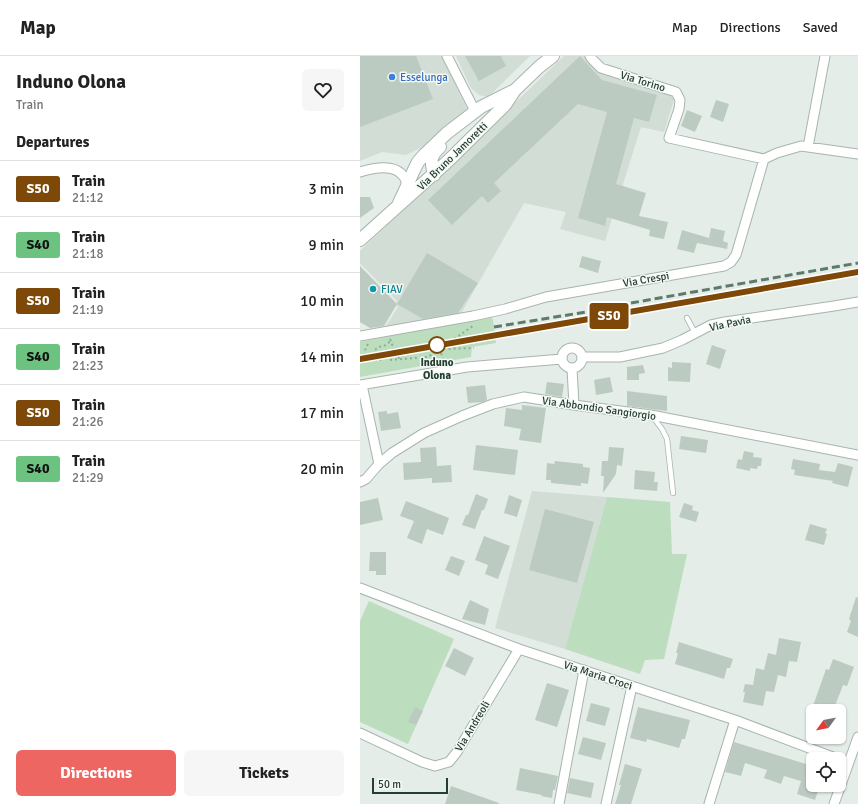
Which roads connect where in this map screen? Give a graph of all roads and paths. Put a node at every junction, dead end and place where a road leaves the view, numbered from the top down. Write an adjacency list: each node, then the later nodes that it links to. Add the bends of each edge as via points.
1 (447, 56): 8 (street)
2 (546, 56): 6 (street, Via Bruno Jamoretti)
3 (553, 56): 6 (street, Via Bruno Jamoretti)
4 (590, 56): 11 (street, Via Torino, via 601,68 676,92 680,100 679,109 669,138)
5 (825, 56): 9 (street)
6 (539, 67): 7 (street, Via Bruno Jamoretti)
7 (514, 90): 8 (street); 12 (street, Via Bruno Jamoretti, via 505,105)
8 (471, 115): 12 (street, via 474,121 470,128); 14 (street, via 424,154)
9 (808, 147): 10 (street); 11 (street, via 801,146)
10 (858, 154)
11 (764, 159): 21 (street, Via Crespi, via 736,255 724,266 546,297 472,316)
12 (433, 171): 15 (street, Via Bruno Jamoretti)
13 (360, 172): 14 (street, via 386,168 397,170 404,177)
14 (407, 186): 15 (street)
15 (395, 210): 16 (street, Via Bruno Jamoretti)
16 (360, 240)
17 (858, 302): 20 (street, Via Pavia, via 725,322 711,325)
18 (686, 318): 20 (lane)
19 (477, 323): 26 (path)
20 (695, 333): 28 (street, Via Pavia, via 663,348 642,353 620,357)
21 (360, 336)
22 (390, 337): 23 (path)
23 (391, 341): 27 (path); 29 (path, via 394,352)
24 (368, 344): 27 (path, via 365,351)
25 (474, 348): 26 (path)
26 (440, 349): 29 (path, via 428,357); 35 (path)
27 (369, 356): 32 (path)
28 (583, 357): 30 (street, via 578,350 569,348 562,354); 36 (street, via 579,366)
29 (400, 359): 34 (path)
30 (562, 359): 36 (street, via 562,363); 37 (street, via 467,367)
31 (360, 360): 32 (path)
32 (364, 360): 33 (path)
33 (382, 360)
34 (390, 360)
35 (443, 360)
36 (572, 369): 38 (street)
37 (361, 385): 41 (street)
38 (574, 405): 39 (street, Via Abbondio Sangiorgio); 41 (street, Via Abbondio Sangiorgio, via 524,397 493,404 424,433)
39 (652, 415): 40 (street, Via Abbondio Sangiorgio); 43 (lane, via 667,439)
40 (858, 455)
41 (378, 464): 42 (street, Via Abbondio Sangiorgio, via 366,479)
42 (360, 482)
43 (673, 493)
44 (360, 588): 45 (street, Via Maria Croci)
45 (519, 649): 46 (street, Via Maria Croci); 49 (street, Via Andreoli, via 449,762 435,766 422,762)
46 (584, 670): 47 (street, Via Maria Croci); 55 (street)
47 (632, 686): 48 (street, Via Maria Croci); 56 (street)
48 (735, 720): 51 (street, Via Maria Croci); 57 (street)
49 (360, 732)
50 (858, 737): 53 (street)
51 (820, 752)
52 (846, 762): 53 (street, Via Maria Croci)
53 (849, 763): 54 (street, Via Maria Croci); 58 (street)
54 (858, 766)
55 (559, 804)
56 (606, 804)
57 (709, 804)
58 (834, 804)

